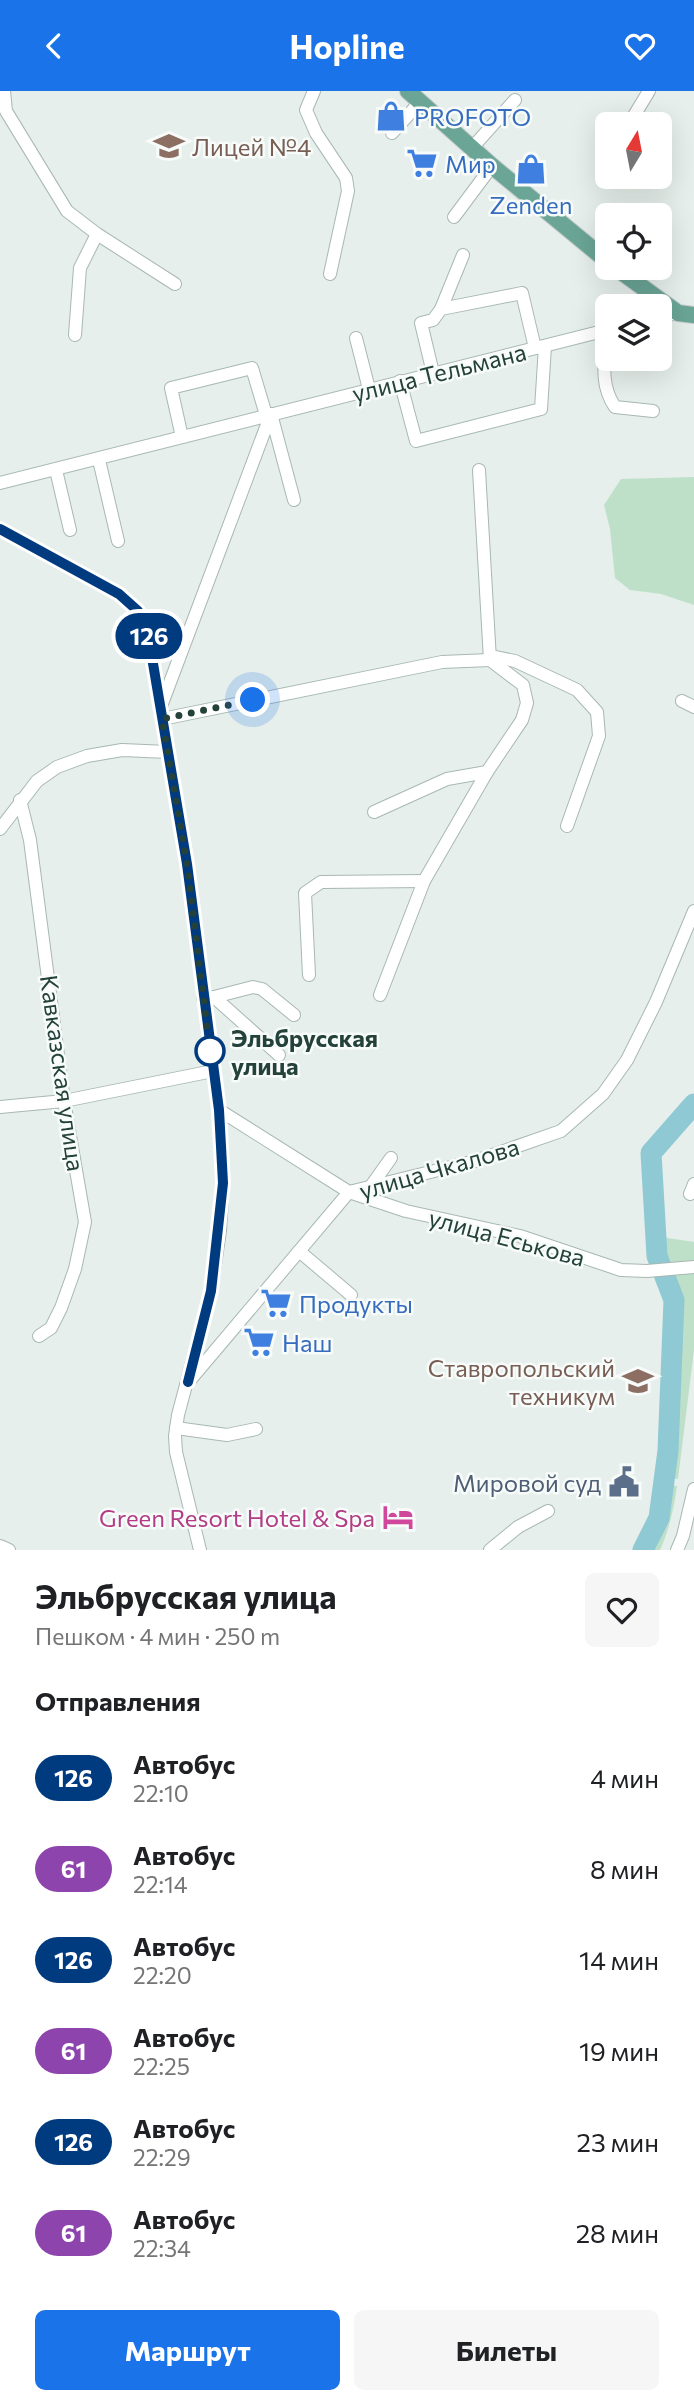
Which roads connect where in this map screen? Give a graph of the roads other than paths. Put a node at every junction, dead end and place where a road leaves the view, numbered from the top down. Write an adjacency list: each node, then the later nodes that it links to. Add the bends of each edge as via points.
1 (4, 91): 11 (street, via 6,111 67,211)
2 (314, 91): 14 (street, via 306,110 346,179 348,191)
3 (649, 91): 6 (street)
4 (415, 95): 7 (street); 8 (main road)
5 (515, 100): 8 (street)
6 (636, 112)
7 (392, 133)
8 (472, 148): 9 (main road)
9 (492, 166): 10 (street); 12 (main road)
10 (454, 217)
11 (97, 234): 16 (street); 20 (street, via 80,268)
12 (595, 251)
13 (463, 255): 17 (street)
14 (330, 274)
15 (634, 280): 18 (main road)
16 (175, 284)
17 (441, 309): 22 (street, via 522,293); 24 (street, via 433,320 421,323)
18 (686, 314)
19 (595, 333): 22 (street, улица Тельмана)
20 (75, 335)
21 (356, 338): 26 (street)
22 (540, 347): 24 (street, улица Тельмана); 25 (street, via 541,409 416,441)
23 (605, 371): 27 (street, via 608,397 615,407)
24 (433, 373): 25 (street, улица Тельмана)
25 (400, 381): 26 (street, улица Тельмана)
26 (369, 389): 28 (street, улица Тельмана)
27 (653, 411)
28 (268, 414): 29 (street, улица Тельмана); 29 (street, via 252,368 171,388); 34 (street); 41 (street)
29 (182, 437): 30 (street, улица Тельмана)
30 (99, 460): 31 (street, улица Тельмана); 37 (street)
31 (56, 470): 33 (street, улица Тельмана); 36 (street)
32 (479, 470): 38 (street)
33 (0, 483)
34 (294, 500)
35 (0, 529): 41 (street, via 119,594 138,611 148,634)
36 (70, 530)
37 (118, 541)
38 (490, 658): 41 (street, via 442,662); 43 (street, via 523,685 527,703 522,720); 46 (street, via 515,661 577,690 597,712 599,736)
39 (682, 701): 40 (street)
40 (694, 707)
41 (161, 714): 42 (street)
42 (168, 752): 44 (street, via 122,750 87,756 57,767); 52 (street)
43 (487, 772): 45 (street, via 447,779); 48 (street)
44 (20, 800): 47 (street); 56 (street, Кавказская улица, via 43,923)
45 (374, 812)
46 (567, 826)
47 (0, 829)
48 (424, 881): 50 (street, via 321,882 305,893); 51 (street)
49 (694, 911): 60 (street, улица Чкалова, via 627,1060 603,1094 561,1131 475,1161)
50 (309, 975)
51 (380, 995)
52 (209, 998): 53 (street, via 253,987); 54 (street); 55 (street)
53 (294, 1015)
54 (279, 1055)
55 (213, 1071): 56 (street); 58 (street)
56 (64, 1101): 57 (street); 65 (street, Кавказская улица, via 85,1222 61,1308 51,1328)
57 (0, 1107)
58 (219, 1110): 61 (street, улица Еськова); 66 (street, via 220,1231 211,1291)
59 (391, 1158): 60 (street)
60 (370, 1186): 61 (street, улица Чкалова)
61 (349, 1192): 62 (street, улица Чкалова); 63 (street, улица Еськова, via 406,1211 520,1236 621,1270)
62 (299, 1251): 64 (street); 66 (street, улица Чкалова)
63 (694, 1267)
64 (351, 1295)
65 (39, 1336)
66 (188, 1382): 67 (street, улица Чкалова)
67 (176, 1427): 68 (street, via 227,1435); 73 (street, улица Чкалова, via 176,1452)
68 (256, 1429)
69 (694, 1489): 75 (street)
70 (548, 1510): 74 (street)
71 (0, 1546): 72 (street)
72 (9, 1550)
73 (200, 1550)
74 (490, 1550)
75 (677, 1550)

